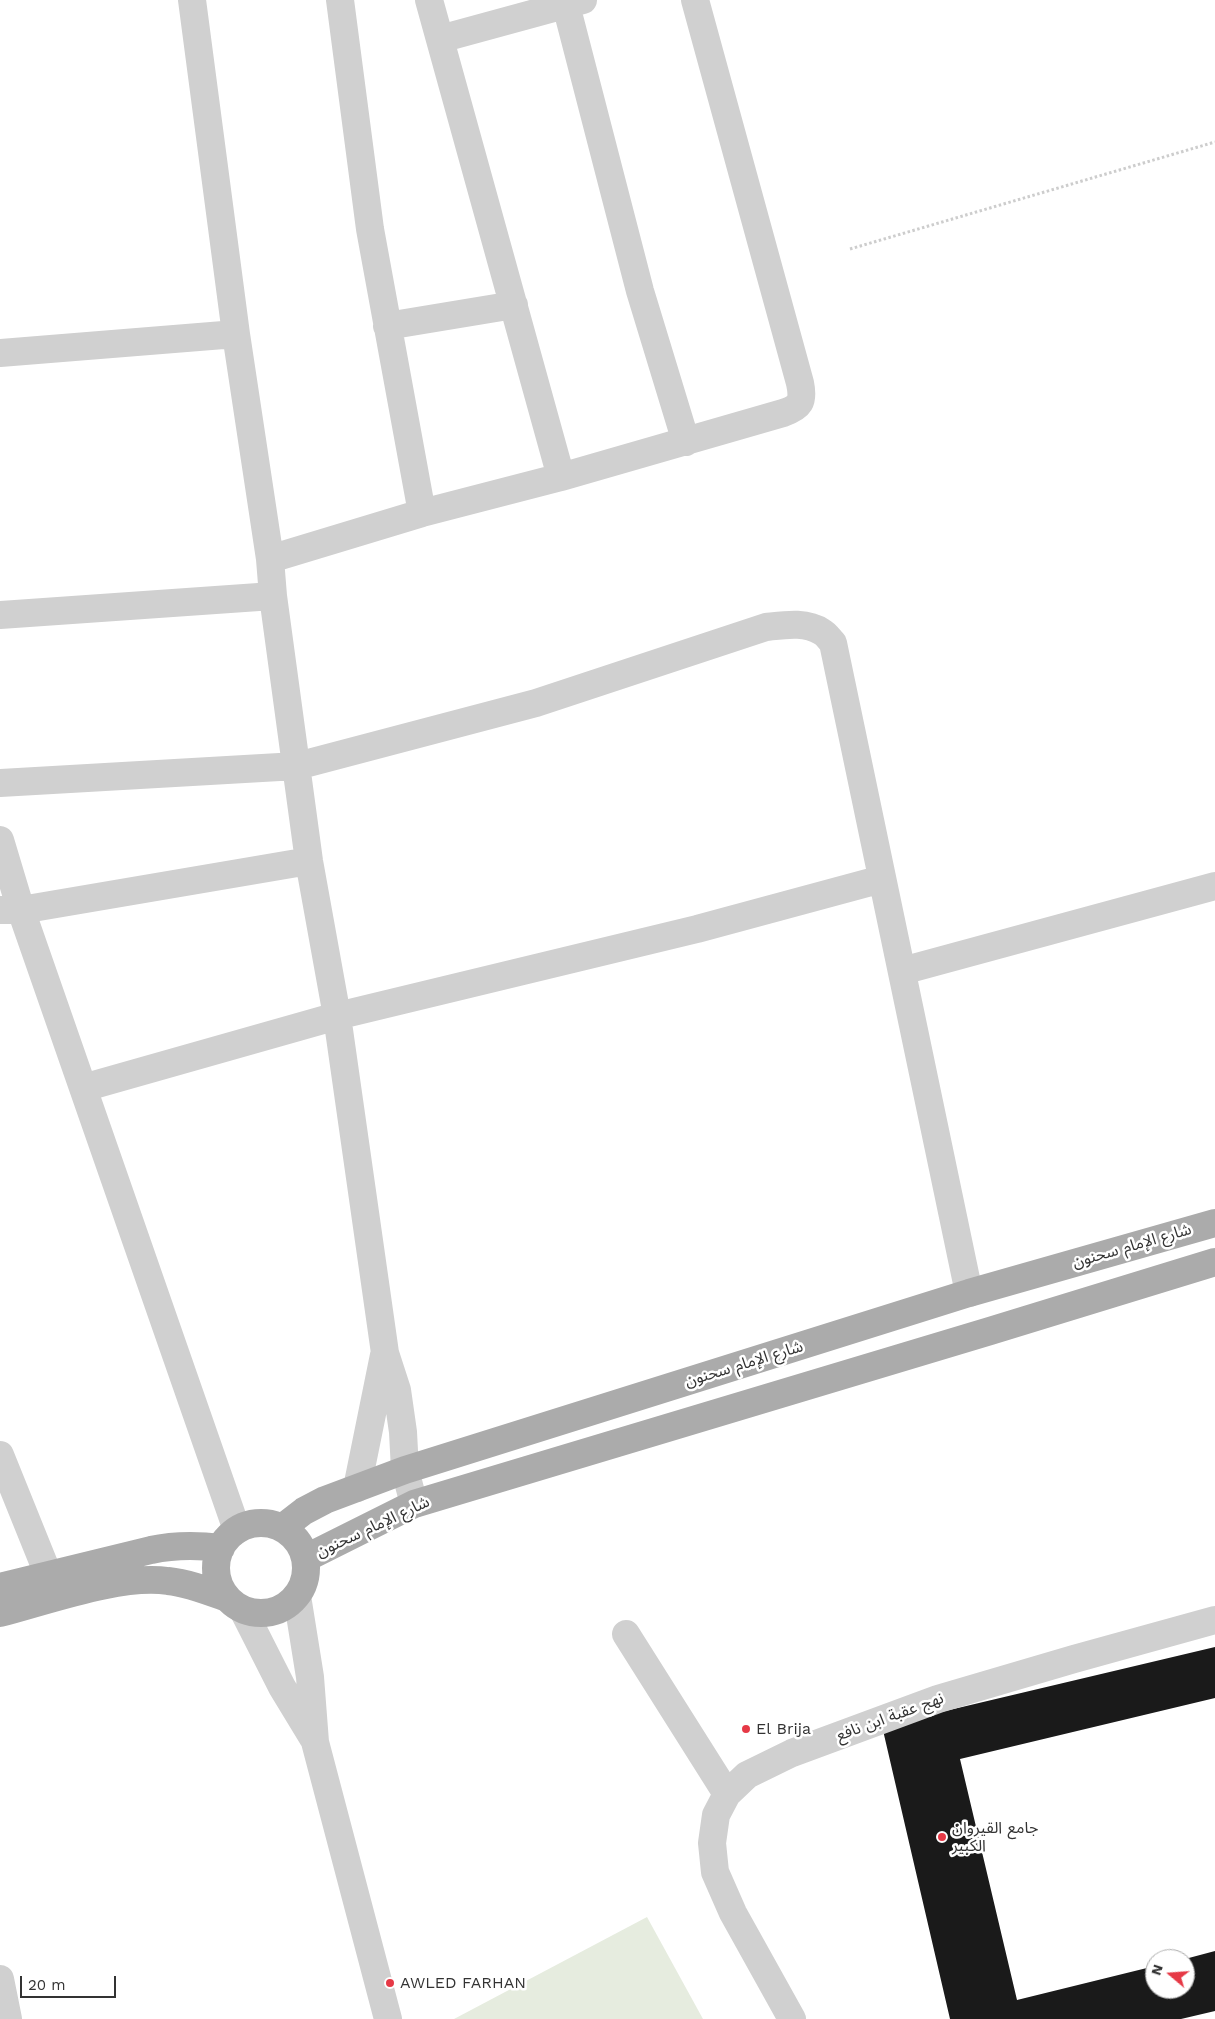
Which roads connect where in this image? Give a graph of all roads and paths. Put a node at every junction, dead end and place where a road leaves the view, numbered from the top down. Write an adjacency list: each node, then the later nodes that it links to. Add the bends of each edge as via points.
1 (192, 0): 11 (street)
2 (340, 0): 10 (street, via 370,229)
3 (429, 0): 6 (street)
4 (695, 0): 13 (street, via 802,394 795,409)
5 (575, 2): 6 (street); 13 (street, via 640,290)
6 (440, 39): 9 (street)
7 (1215, 142): 8 (path)
8 (850, 249)
9 (514, 305): 10 (street); 14 (street)
10 (387, 326): 15 (street)
11 (236, 334): 12 (street); 16 (street)
12 (0, 354)
13 (686, 442): 14 (street)
14 (561, 477): 15 (street)
15 (422, 514): 16 (street)
16 (270, 559): 17 (street)
17 (273, 596): 18 (street); 19 (street)
18 (0, 615)
19 (297, 766): 20 (street); 22 (street); 23 (street, via 536,703 766,627 808,626 822,632 833,643)
20 (0, 783)
21 (0, 840): 25 (street)
22 (309, 861): 25 (street); 27 (street)
23 (882, 879): 26 (street); 27 (street, via 687,932)
24 (1215, 886): 26 (street)
25 (11, 910): 28 (street)
26 (902, 971): 31 (street)
27 (337, 1016): 28 (street); 32 (street)
28 (83, 1088): 38 (street)
29 (1215, 1222): 31 (main road, شارع الإمام سحنون)
30 (1215, 1262): 36 (main road, شارع الإمام سحنون)
31 (969, 1293): 34 (main road, شارع الإمام سحنون)
32 (384, 1353): 34 (street, via 397,1390); 35 (street)
33 (0, 1454): 40 (street)
34 (405, 1470): 35 (main road, شارع الإمام سحنون); 36 (street)
35 (357, 1488): 37 (main road, شارع الإمام سحنون, via 324,1500)
36 (414, 1504): 39 (main road, شارع الإمام سحنون)
37 (282, 1528): 38 (main road, via 267,1523 252,1524); 39 (main road, via 297,1540)
38 (229, 1539): 40 (main road, via 200,1545 169,1546); 43 (main road, via 216,1565 218,1583)
39 (306, 1558): 42 (main road, via 306,1578)
40 (48, 1574): 41 (main road)
41 (0, 1587)
42 (297, 1596): 43 (main road, via 282,1609 263,1614); 47 (street, via 310,1677)
43 (235, 1604): 44 (main road, via 183,1583 154,1580 98,1587); 47 (street)
44 (0, 1613)
45 (1215, 1620): 48 (street, نهج عقبة ابن نافع, via 938,1699 792,1753 747,1775)
46 (626, 1634): 48 (street)
47 (315, 1742): 51 (street)
48 (727, 1794): 52 (street, نهج عقبة ابن نافع, via 716,1815 712,1843 715,1872 733,1913)
49 (0, 1980): 50 (street)
50 (8, 2019)
51 (388, 2019)
52 (792, 2019)

